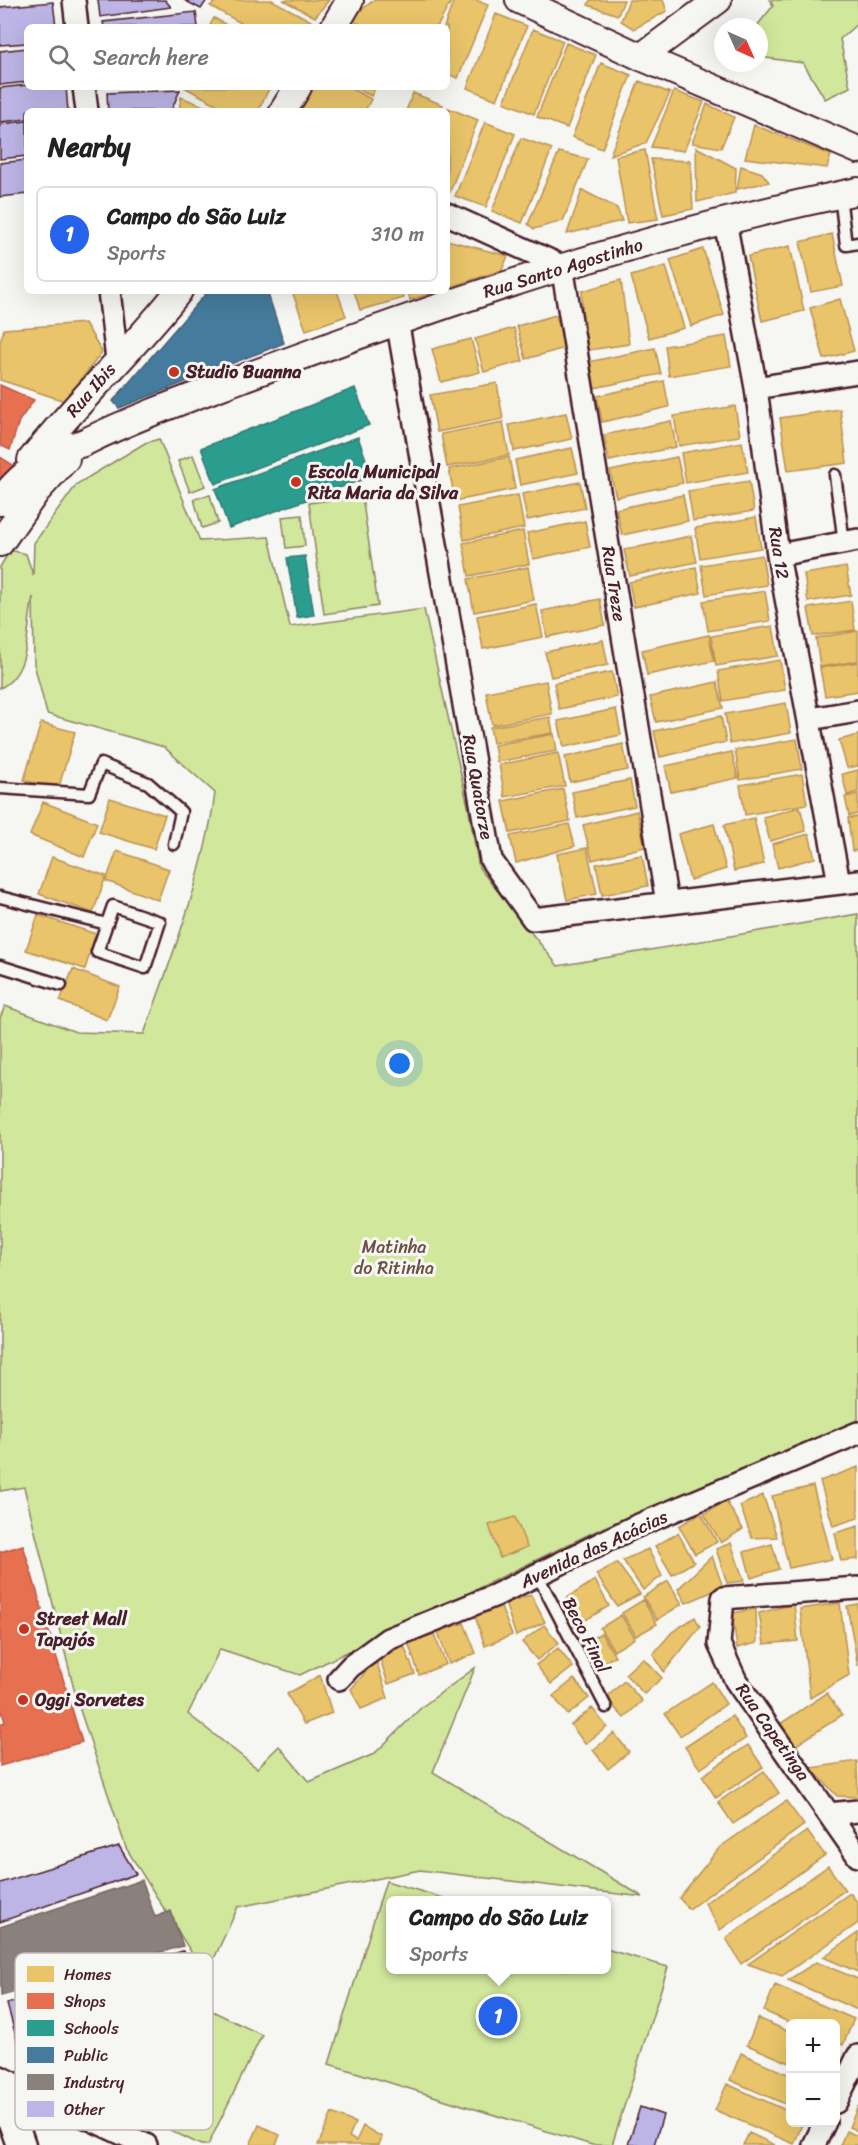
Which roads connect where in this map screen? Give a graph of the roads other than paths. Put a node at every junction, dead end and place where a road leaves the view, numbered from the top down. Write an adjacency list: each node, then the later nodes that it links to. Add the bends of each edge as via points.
1 (74, 0): 5 (street)
2 (350, 0): 6 (street)
3 (519, 0): 7 (street)
4 (718, 0): 7 (street)
5 (77, 24)
6 (336, 24)
7 (641, 57): 12 (street)
8 (84, 90): 10 (street)
9 (296, 90): 11 (street)
10 (87, 108)
11 (285, 108)
12 (858, 150)
13 (849, 193): 15 (street, Rua Santo Agostinho); 16 (lane, via 846,245)
14 (450, 215): 17 (street)
15 (725, 221): 17 (street, Rua Santo Agostinho); 23 (street, Rua 12)
16 (858, 243)
17 (562, 266): 20 (street, Rua Santo Agostinho); 36 (street, Rua Treze)
18 (109, 294): 21 (street)
19 (177, 294): 21 (street, Rua Ibis)
20 (397, 320): 24 (street, Rua Santo Agostinho, via 126,422); 36 (street, Rua Quatorze, via 491,860 533,919)
21 (117, 360): 26 (street, Rua Ibis)
22 (858, 372): 23 (street)
23 (756, 388): 29 (street, Rua 12)
24 (75, 446): 26 (street, Rua Santo Agostinho, via 61,449); 28 (street, Rua Santo Agostinho)
25 (835, 475): 27 (lane)
26 (4, 496)
27 (851, 542): 29 (street)
28 (0, 543)
29 (778, 555): 31 (street, Rua 12)
30 (858, 711): 31 (street)
31 (810, 719): 34 (street, Rua 12)
32 (0, 788): 33 (lane, via 88,795 101,764 147,783 181,812)
33 (174, 844)
34 (849, 882): 36 (street, Rua Quatorze)
35 (0, 897): 37 (lane)
36 (667, 903)
37 (107, 924): 37 (lane, via 97,952 145,968 160,922 112,906)
38 (0, 966): 39 (lane)
39 (61, 985)
40 (858, 1432): 41 (street, Avenida das Acácias, via 632,1528)
41 (538, 1576): 43 (street, Avenida das Acácias, via 388,1639); 44 (lane, Beco Final)
42 (858, 1588): 46 (street, Rua Capetinga, via 723,1598 719,1644 736,1681)
43 (339, 1679)
44 (606, 1707)
45 (858, 1811): 46 (street)
46 (829, 1814): 47 (street, Rua Capetinga)
47 (858, 1856)
48 (858, 2056): 52 (street)
49 (0, 2077): 50 (street)
50 (15, 2084)
51 (0, 2085): 54 (main road)
52 (840, 2094)
53 (823, 2127): 59 (street)
54 (15, 2128)
55 (16, 2130): 57 (main road)
56 (114, 2130): 58 (street)
57 (21, 2145)
58 (146, 2145)
59 (814, 2145)

